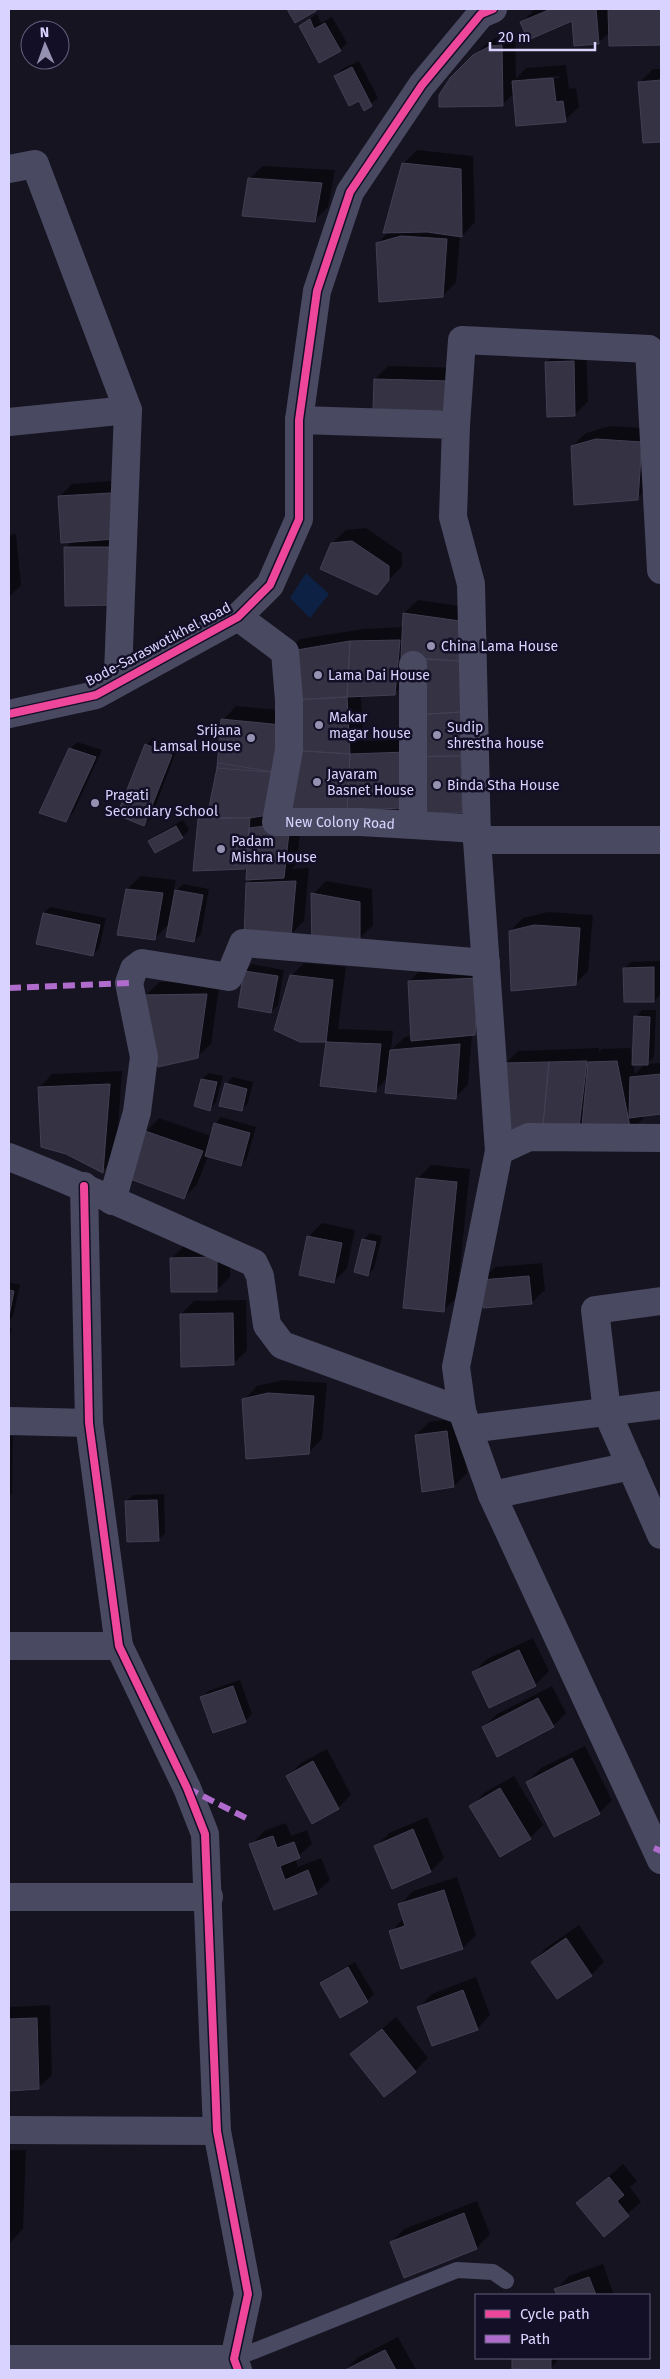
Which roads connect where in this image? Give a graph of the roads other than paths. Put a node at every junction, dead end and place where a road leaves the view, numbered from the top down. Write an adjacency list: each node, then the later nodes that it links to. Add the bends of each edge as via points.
1 (485, 10): 4 (street, Bode-Saraswotikhel Road, via 422,84 350,192 317,291)
2 (9, 169): 3 (street, via 35,164)
3 (128, 410): 5 (street); 11 (street)
4 (299, 420): 6 (street); 9 (street, Bode-Saraswotikhel Road, via 299,518 270,584)
5 (9, 422)
6 (456, 425): 7 (street, via 462,340 649,349); 14 (street, via 453,517 471,584)
7 (661, 532): 8 (street)
8 (661, 570)
9 (238, 617): 12 (street, Bode-Saraswotikhel Road, via 96,695); 13 (street, New Colony Road, via 285,652 289,750 266,820)
10 (413, 665): 13 (street, New Colony Road)
11 (118, 674)
12 (9, 714)
13 (413, 825): 14 (street)
14 (477, 835): 15 (street); 16 (street)
15 (661, 840)
16 (486, 963): 18 (street); 21 (street, via 243,942 229,977 142,963 134,969 129,983 144,1057 136,1112)
17 (661, 1138): 18 (street, via 529,1137)
18 (499, 1151): 25 (street, via 456,1367)
19 (9, 1157): 20 (street)
20 (84, 1186): 21 (street); 27 (street)
21 (112, 1201): 25 (street, via 254,1263 260,1276 268,1324 282,1345)
22 (661, 1301): 24 (street, via 595,1310)
23 (661, 1405): 24 (street)
24 (607, 1412): 25 (street); 28 (street)
25 (466, 1420): 29 (street)
26 (9, 1421): 27 (street)
27 (88, 1423): 32 (street)
28 (631, 1466): 29 (street); 30 (street)
29 (492, 1495): 33 (street)
30 (661, 1535)
31 (9, 1646): 32 (street)
32 (119, 1646): 35 (street, via 187,1788 205,1834)
33 (661, 1860)
34 (9, 1897): 35 (street)
35 (209, 1897): 37 (street)
36 (9, 2130): 37 (street)
37 (218, 2131): 40 (street, via 248,2294)
38 (506, 2281): 40 (lane, via 493,2272 457,2270)
39 (9, 2359): 40 (street)
40 (236, 2365)

